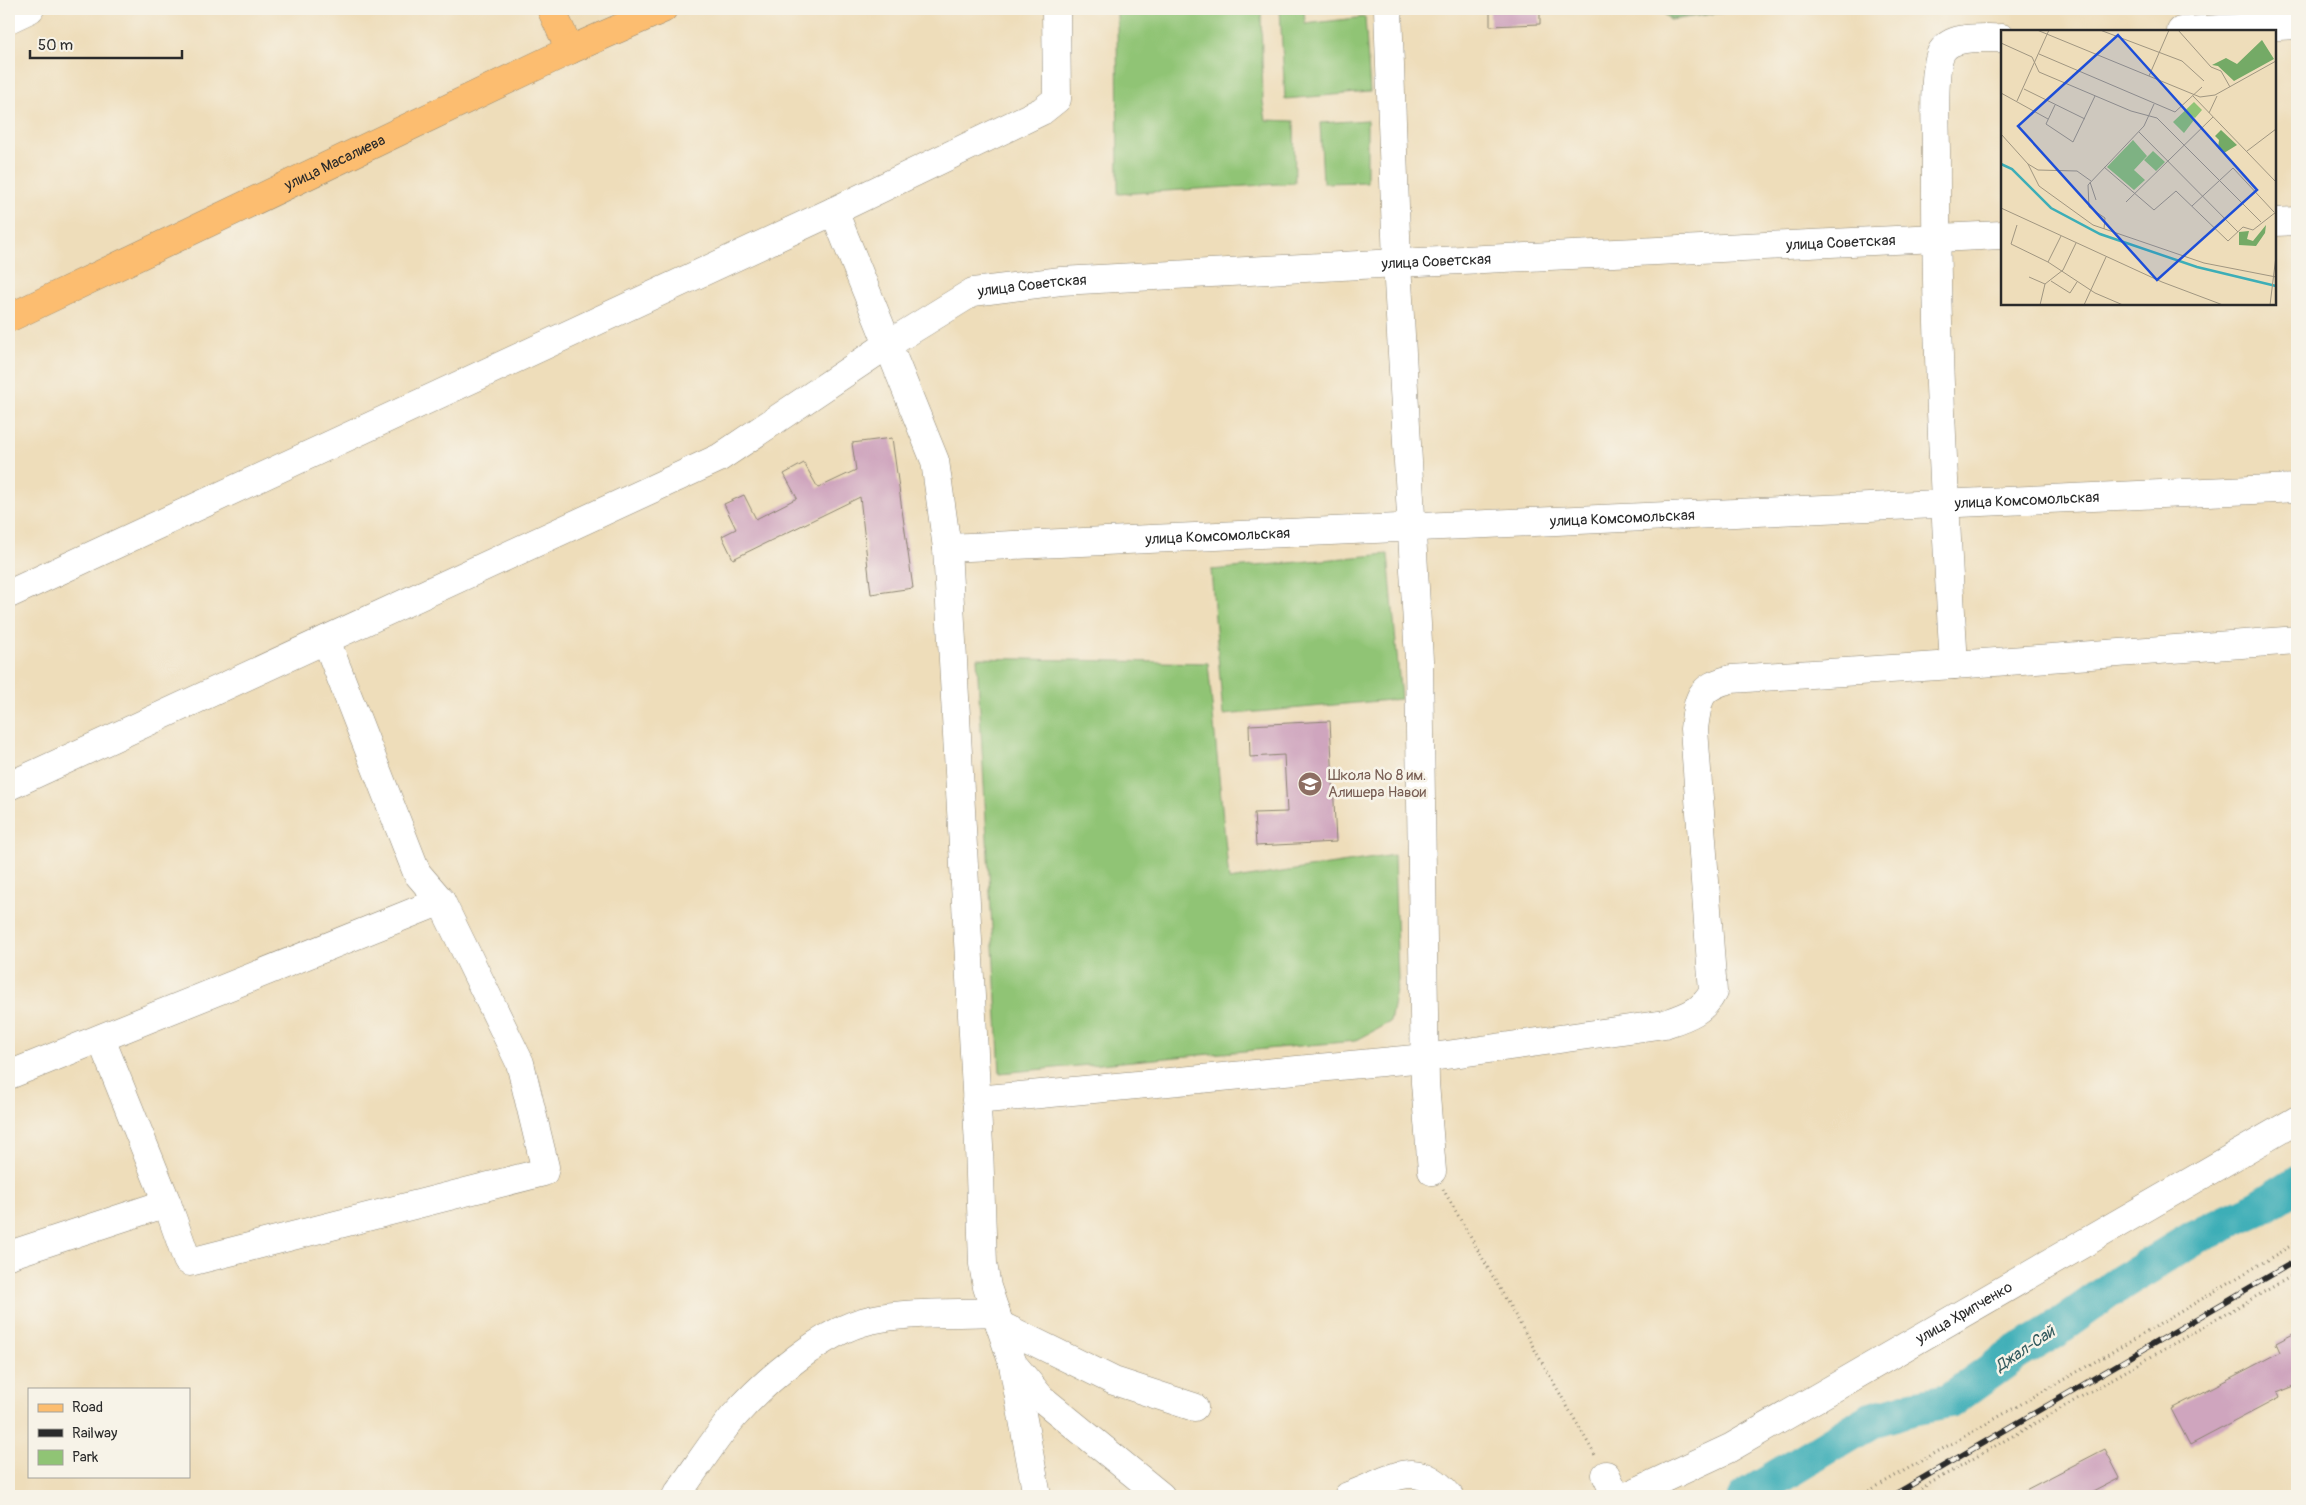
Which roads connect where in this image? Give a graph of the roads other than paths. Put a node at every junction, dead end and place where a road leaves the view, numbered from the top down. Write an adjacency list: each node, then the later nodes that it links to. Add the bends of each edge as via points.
1 (30, 9): 6 (street)
2 (551, 9): 10 (main road)
3 (663, 9): 10 (main road, улица Масалиева)
4 (1056, 9): 11 (street, via 1057,95 1054,103)
5 (1388, 9): 16 (street)
6 (9, 20)
7 (2297, 25): 8 (street)
8 (2200, 30)
9 (2001, 38): 15 (street, via 1954,40 1941,54 1937,84)
10 (570, 50): 17 (main road, улица Масалиева)
11 (834, 211): 18 (street); 23 (street)
12 (2297, 221): 13 (street)
13 (2276, 222)
14 (2001, 235): 15 (street, улица Советская)
15 (1936, 238): 16 (street, улица Советская); 20 (street)
16 (1396, 262): 18 (street, улица Советская, via 1061,281 972,292); 21 (street)
17 (9, 318)
18 (887, 345): 22 (street, via 935,461); 24 (street, улица Советская, via 719,458)
19 (2297, 488): 20 (street, улица Комсомольская)
20 (1945, 505): 21 (street, улица Комсомольская); 26 (street)
21 (1412, 528): 22 (street, улица Комсомольская); 30 (street, via 1420,670)
22 (948, 548): 32 (street)
23 (9, 594)
24 (326, 640): 27 (street, улица Советская); 28 (street, via 417,873)
25 (2297, 640): 26 (street)
26 (1954, 665): 30 (street, via 1732,679 1704,691 1698,701 1694,729 1713,992 1703,1008 1665,1024)
27 (9, 786)
28 (441, 901): 29 (street); 35 (street, via 520,1063 544,1172 195,1262 187,1260)
29 (101, 1039): 31 (street); 35 (street)
30 (1425, 1058): 32 (street); 34 (street)
31 (9, 1075)
32 (976, 1100): 37 (street, via 983,1264)
33 (2297, 1120): 45 (street, улица Хрипченко, via 1730,1448)
34 (1432, 1171)
35 (167, 1203): 36 (street)
36 (9, 1255)
37 (998, 1318): 38 (street); 39 (street, via 1114,1381); 40 (street, via 889,1317 851,1326 834,1334 787,1366 734,1416)
38 (1013, 1364): 41 (street); 42 (street, via 1042,1398)
39 (1194, 1407)
40 (676, 1496)
41 (1037, 1496)
42 (1161, 1496)
43 (1348, 1496): 44 (street, via 1397,1476 1411,1474 1437,1482)
44 (1449, 1496)
45 (1627, 1496)

